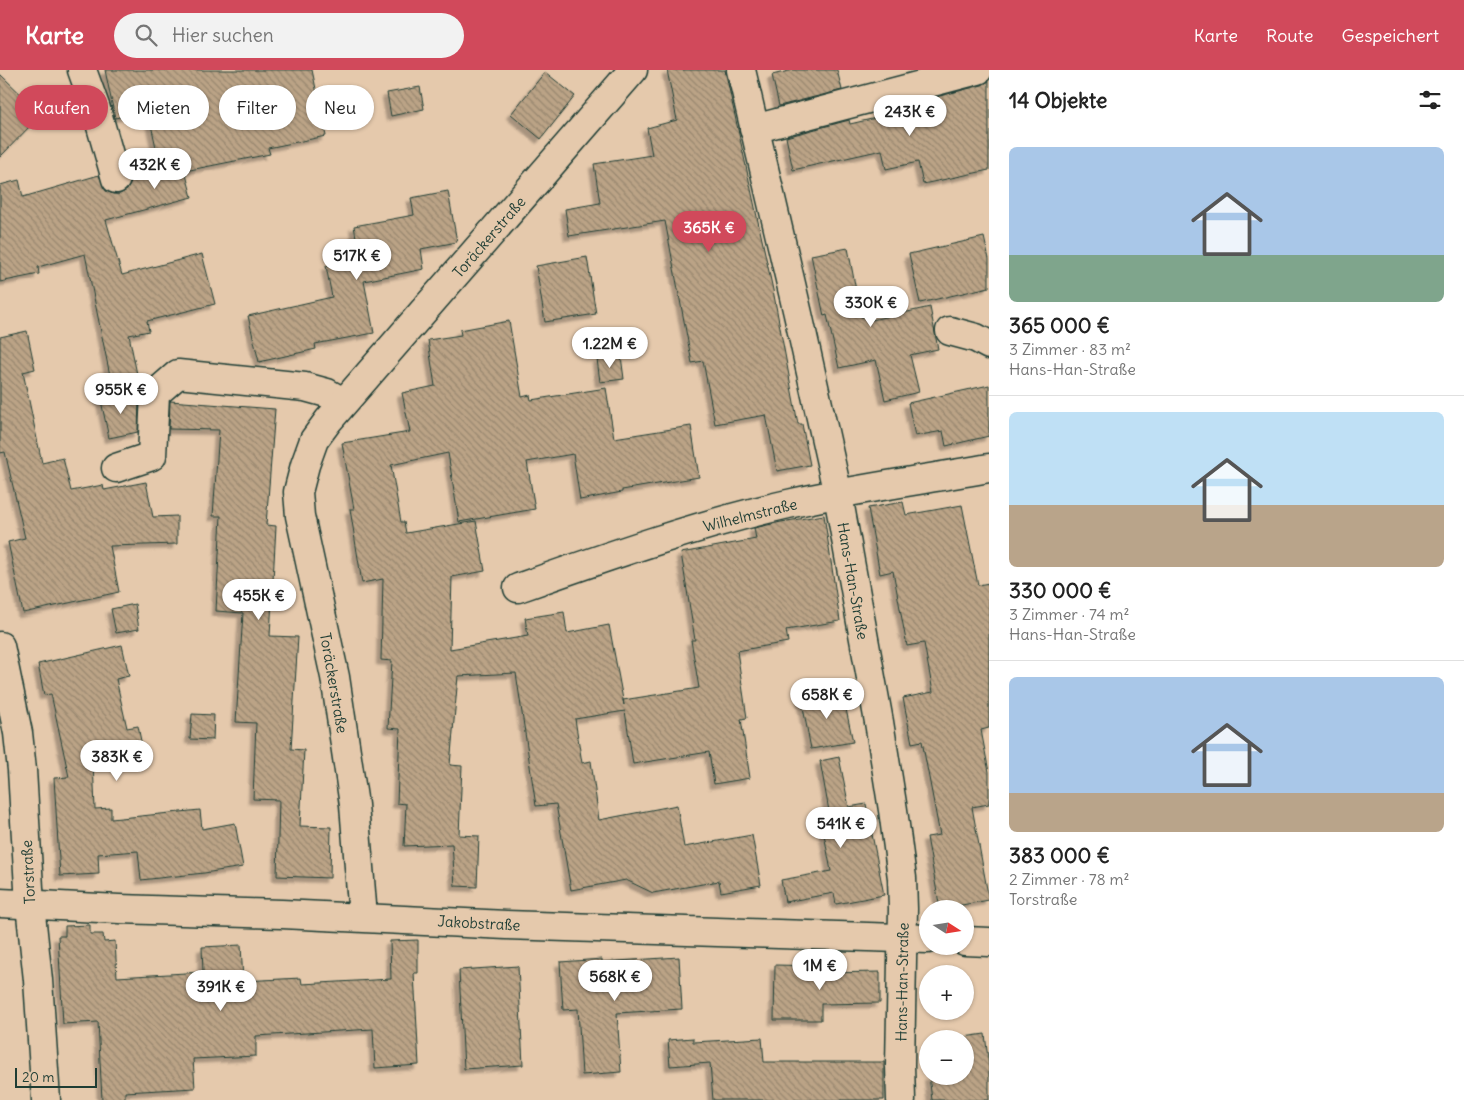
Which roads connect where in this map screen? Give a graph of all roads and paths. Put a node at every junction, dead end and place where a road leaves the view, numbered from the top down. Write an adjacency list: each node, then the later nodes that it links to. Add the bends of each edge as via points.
1 (82, 70): 6 (street)
2 (634, 70): 9 (street, Toräckerstraße)
3 (741, 70): 5 (street, Hans-Han-Straße)
4 (978, 70): 5 (street)
5 (754, 129): 12 (street, Hans-Han-Straße)
6 (116, 179)
7 (950, 331): 8 (street)
8 (989, 345)
9 (343, 402): 10 (street, via 327,393 305,388 178,374 155,394 152,456); 17 (street, Toräckerstraße, via 314,440 298,492 300,516 335,677 354,805)
10 (116, 468)
11 (989, 468): 12 (street, Wilhelmstraße)
12 (838, 495): 13 (street, Wilhelmstraße, via 695,528); 18 (street, Hans-Han-Straße, via 879,722 902,878)
13 (518, 588)
14 (0, 646): 16 (street, Torstraße, via 18,733)
15 (0, 904): 16 (street, Jakobstraße)
16 (30, 905): 17 (street, Jakobstraße); 21 (street, Torstraße)
17 (363, 917): 18 (street, Jakobstraße)
18 (916, 939): 22 (street, Hans-Han-Straße, via 901,1006)
19 (974, 941): 20 (street)
20 (989, 942)
21 (46, 1100)
22 (901, 1100)

